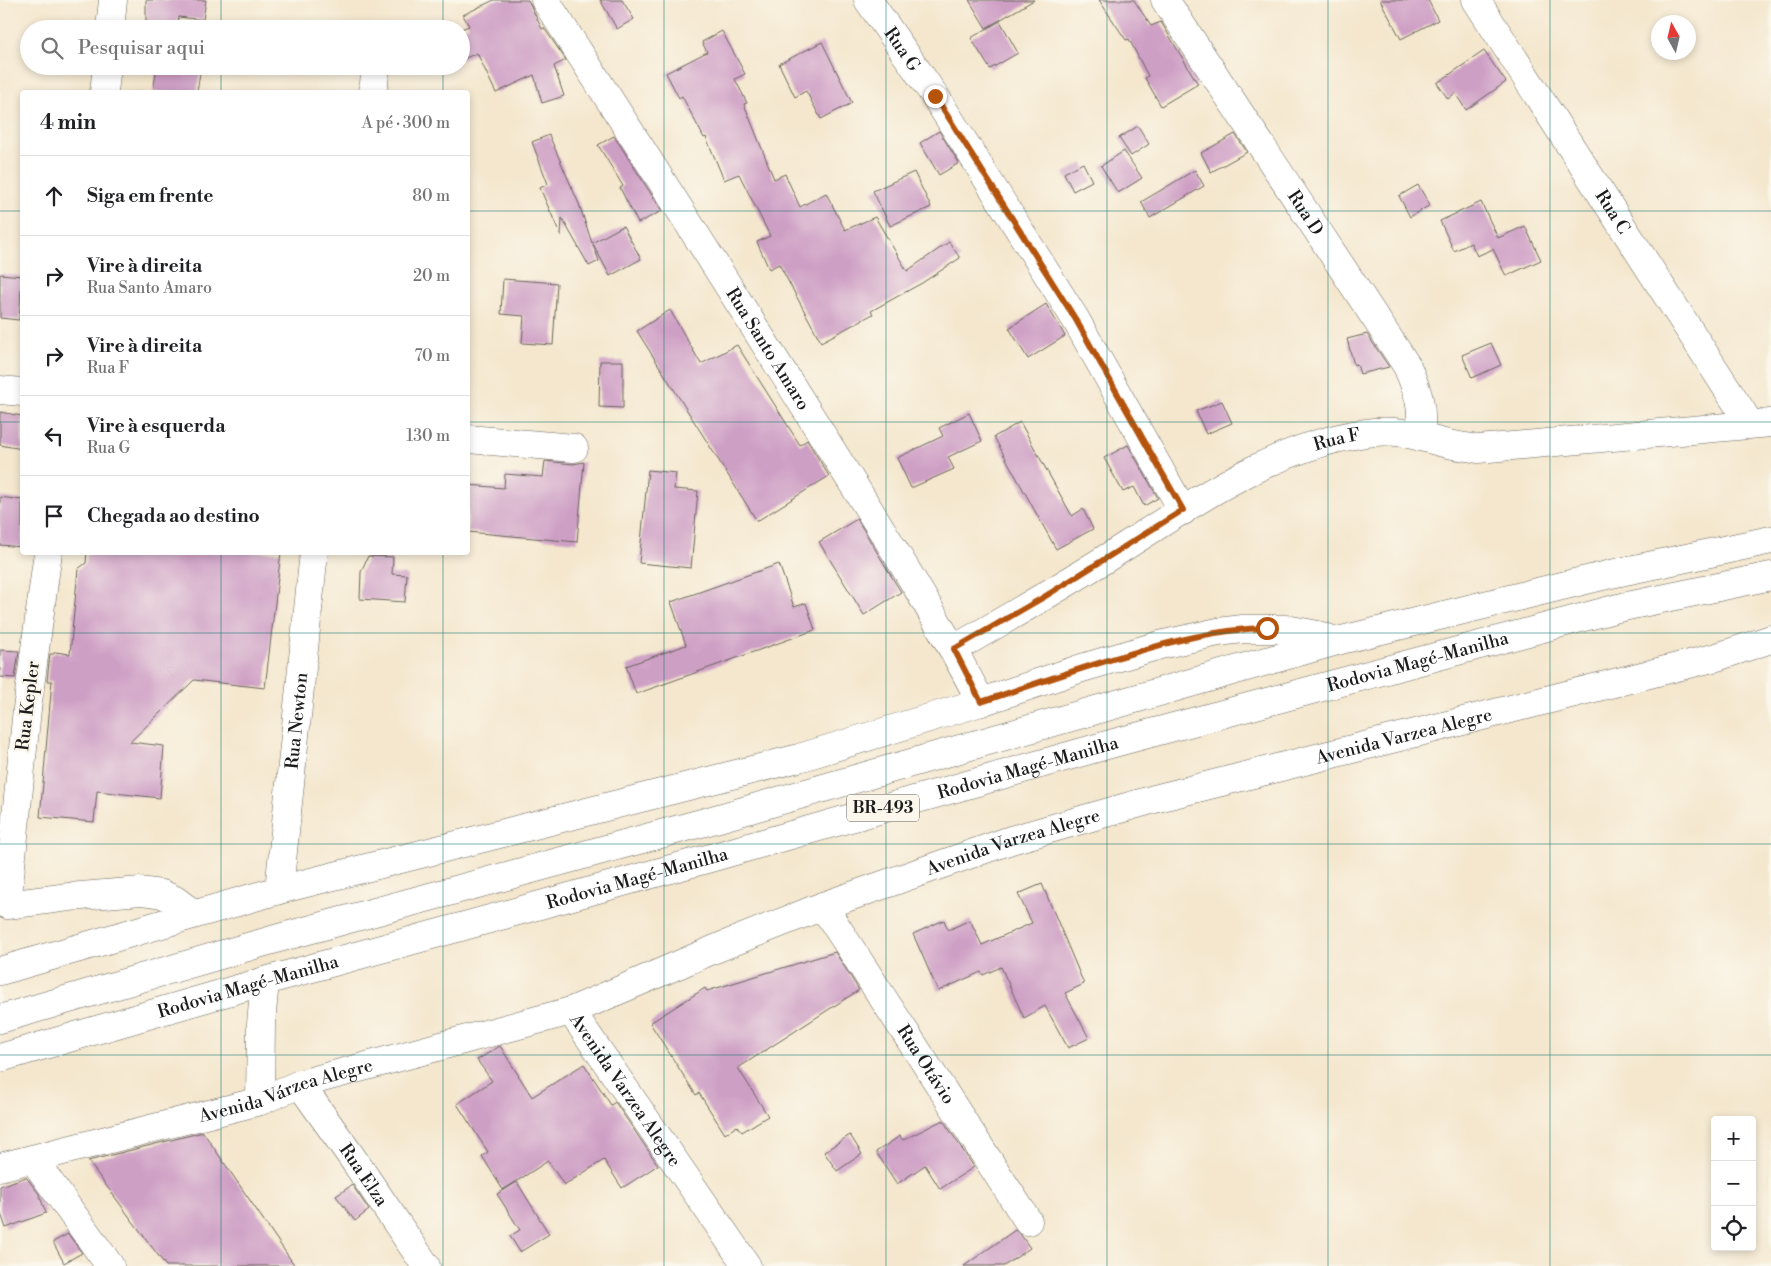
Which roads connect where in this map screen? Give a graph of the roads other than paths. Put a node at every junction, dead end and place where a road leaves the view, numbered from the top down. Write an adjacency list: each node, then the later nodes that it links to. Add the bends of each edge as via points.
1 (113, 0): 6 (main road)
2 (545, 0): 24 (main road, Rua Santo Amaro, via 717,266)
3 (868, 0): 17 (main road, Rua G, via 935,96 1076,320)
4 (1165, 0): 14 (main road, Rua D, via 1407,366 1421,403)
5 (1476, 0): 13 (main road, Rua C)
6 (111, 20)
7 (106, 75): 9 (main road)
8 (375, 75): 10 (main road)
9 (104, 90)
10 (373, 90)
11 (0, 390): 12 (main road)
12 (20, 392)
13 (1760, 423): 14 (main road, Rua F, via 1478,449)
14 (1420, 435): 17 (main road, Rua F, via 1375,432 1294,452 1254,468)
15 (470, 439): 16 (main road)
16 (574, 448)
17 (1183, 510): 24 (main road, Rua F)
18 (1771, 540): 23 (main road, Rodovia Magé-Manilha / BR-493, via 1611,574)
19 (48, 555): 27 (main road, Rua Kepler)
20 (314, 555): 26 (main road, Rua Newton)
21 (1771, 576): 31 (main road, Rodovia Magé-Manilha / BR-493, via 1618,608 1371,673)
22 (1771, 639): 28 (main road, Avenida Varzea Alegre, via 1717,657 1158,798 1029,834)
23 (1337, 641): 25 (main road, via 1286,629 1243,628 1218,632 1099,663); 33 (main road, Rodovia Magé-Manilha / BR-493)
24 (954, 649): 25 (main road, Rua Santo Amaro)
25 (981, 702): 26 (main road, via 799,758)
26 (279, 890): 29 (main road)
27 (4, 906): 29 (main road, Rua Kepler, via 69,896 141,891 162,894)
28 (823, 906): 32 (main road, Avenida Varzea Alegre); 39 (main road, Rua Otávio)
29 (194, 914): 30 (main road)
30 (0, 971)
31 (265, 981): 34 (main road, Rodovia Magé-Manilha / BR-493); 36 (main road)
32 (571, 1011): 35 (main road, Avenida Várzea Alegre); 42 (main road, Avenida Varzea Alegre)
33 (0, 1019)
34 (0, 1058)
35 (300, 1084): 36 (main road, Avenida Várzea Alegre); 41 (main road, Rua Elza)
36 (260, 1101): 37 (main road, Avenida Várzea Alegre)
37 (33, 1159): 38 (main road, Avenida Várzea Alegre); 40 (main road)
38 (0, 1167)
39 (1028, 1221)
40 (110, 1266)
41 (426, 1266)
42 (747, 1266)

